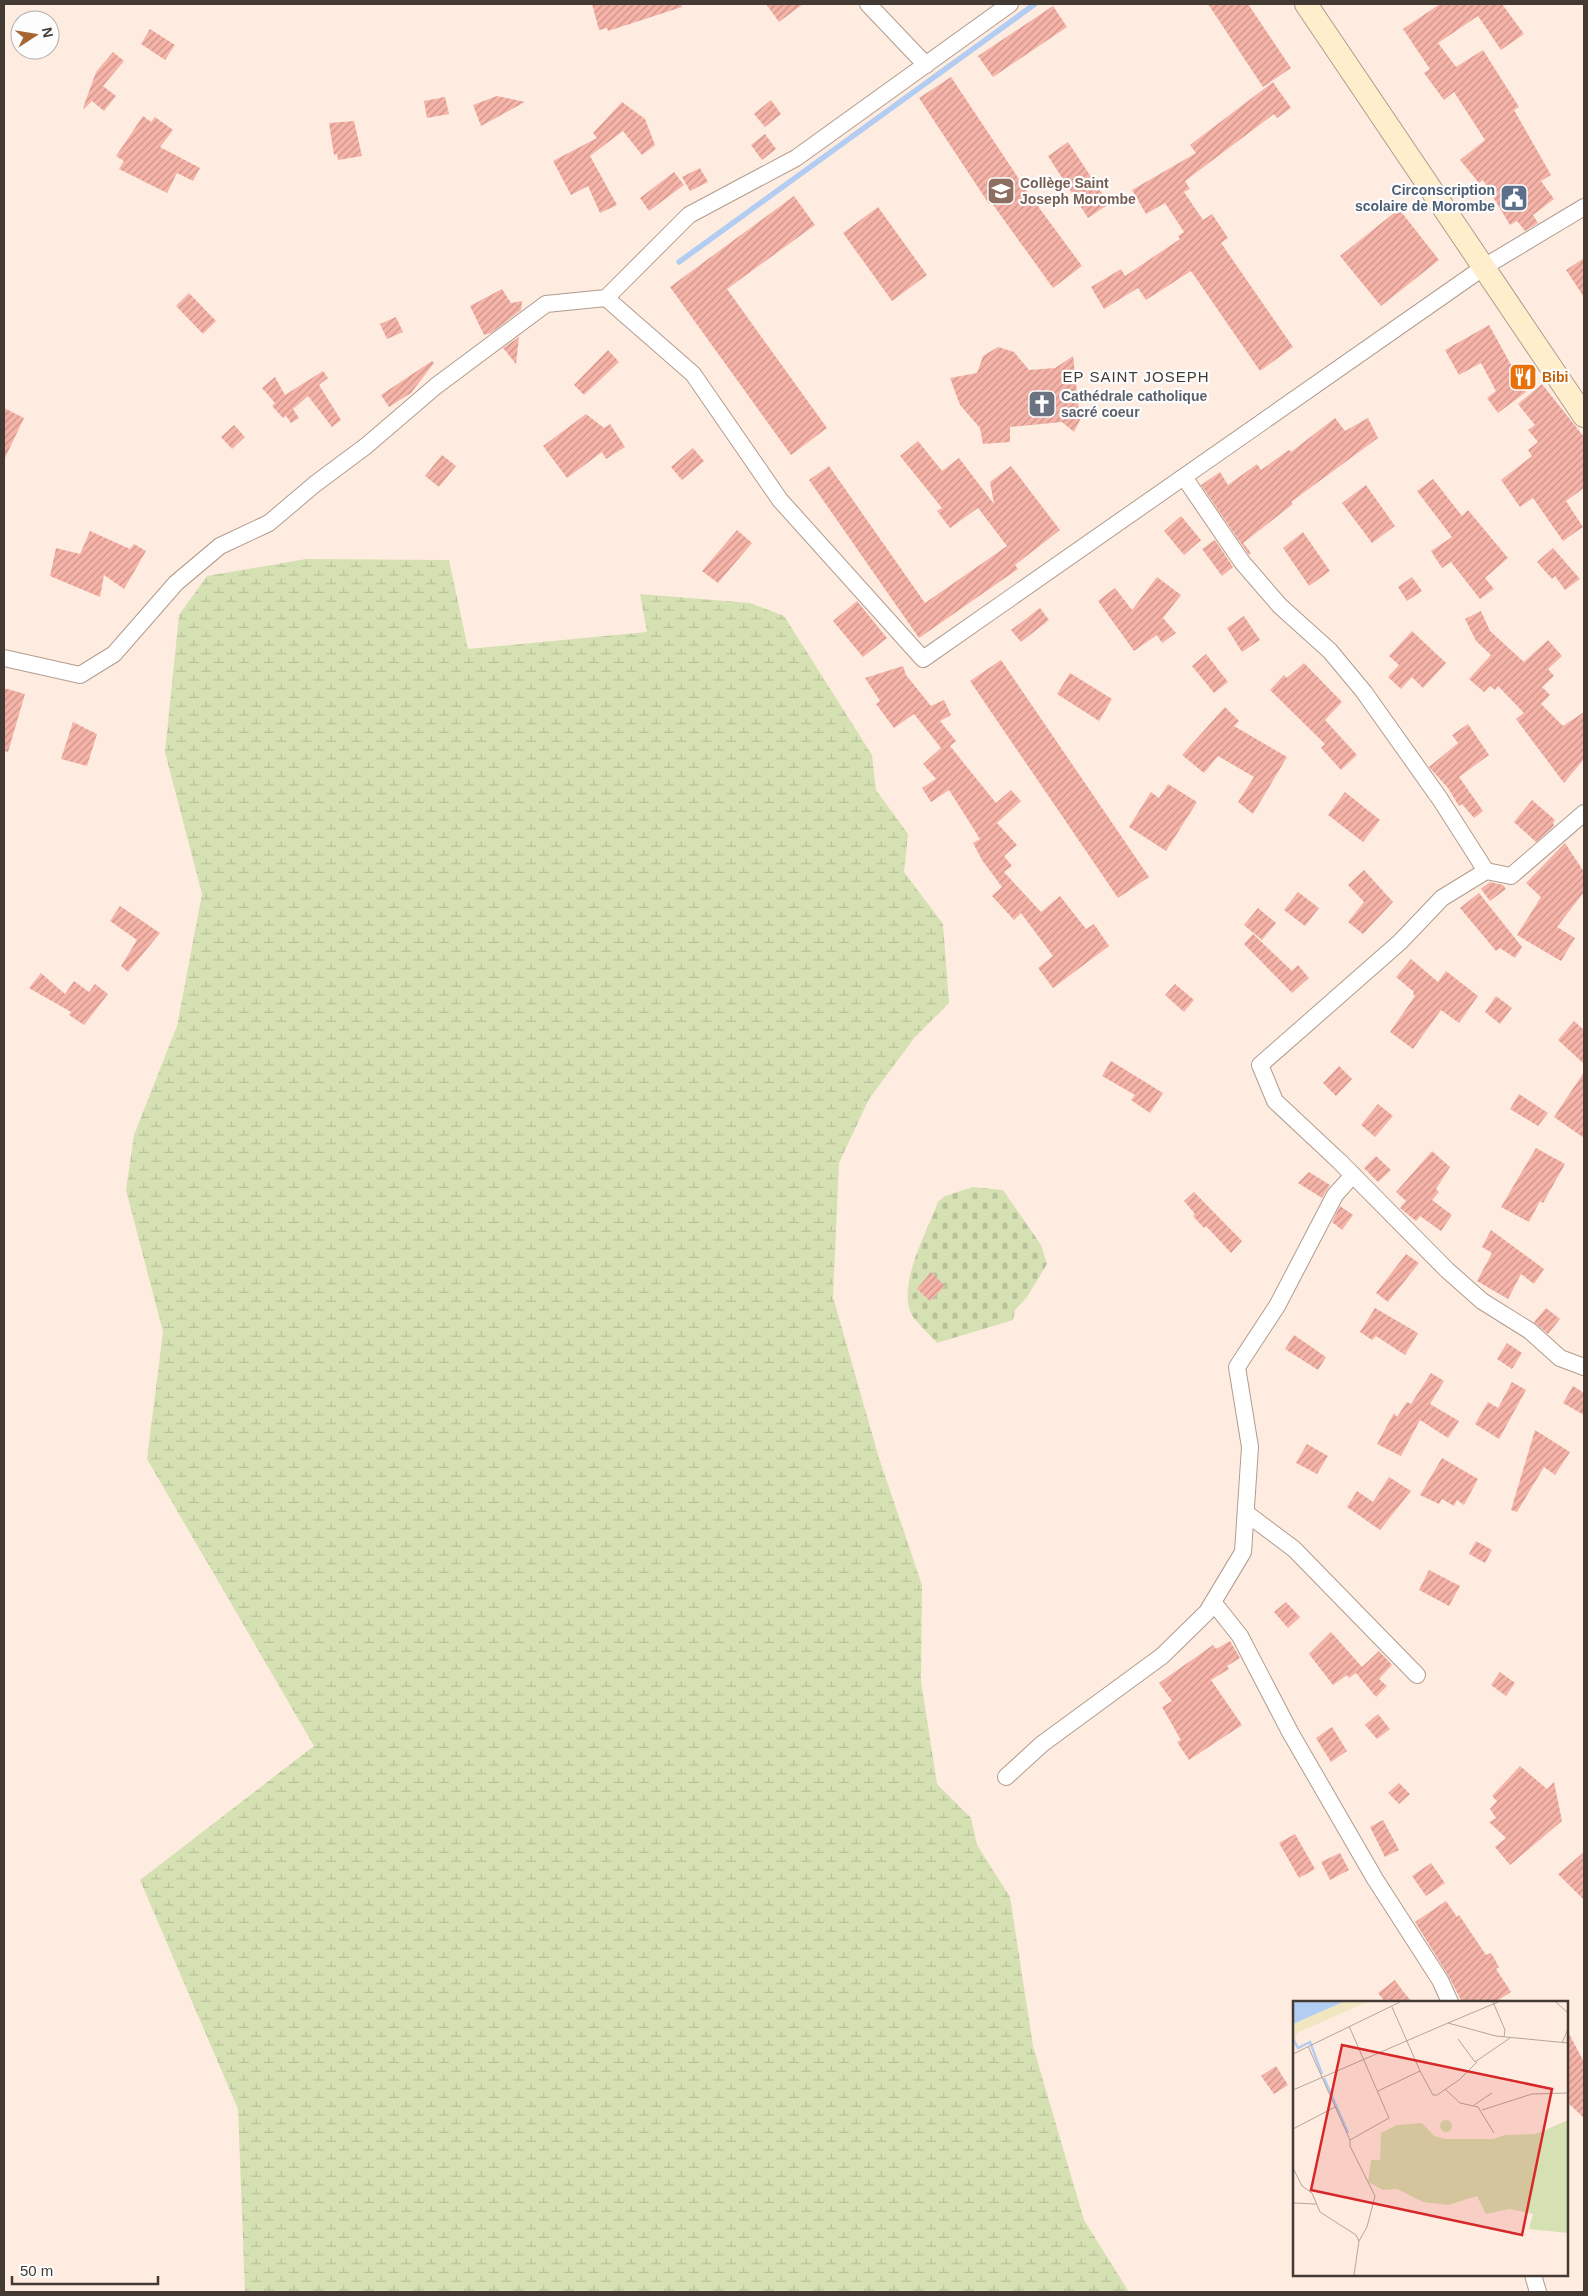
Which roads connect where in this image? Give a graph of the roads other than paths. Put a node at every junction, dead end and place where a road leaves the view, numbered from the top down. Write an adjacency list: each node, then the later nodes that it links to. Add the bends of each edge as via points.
1 (868, 4): 4 (street)
2 (1010, 4): 4 (street)
3 (1306, 4): 6 (street)
4 (926, 65): 7 (street, via 796,158 689,215)
5 (1584, 207): 6 (street)
6 (1484, 267): 8 (street); 9 (street)
7 (606, 298): 9 (street, via 693,374 780,500 924,658); 10 (street, via 546,304 436,386 269,523 220,546 176,583 114,654 80,674)
8 (1584, 416)
9 (1184, 477): 12 (street, via 1242,562 1280,606 1330,651 1364,692 1440,799)
10 (4, 658)
11 (1584, 814): 12 (street, via 1511,876)
12 (1486, 871): 13 (street, via 1442,898 1400,942 1260,1065 1275,1102)
13 (1353, 1175): 14 (street, via 1482,1301 1530,1331 1560,1358); 15 (street, via 1335,1194 1277,1306 1236,1367 1250,1447)
14 (1584, 1368)
15 (1246, 1512): 16 (street, via 1243,1552); 17 (street, via 1294,1549)
16 (1213, 1602): 18 (street, via 1207,1612 1162,1656 1042,1744); 19 (street, via 1240,1636 1290,1732 1375,1879 1440,1980)
17 (1417, 1675)
18 (1006, 1777)
19 (1450, 2001)
20 (1533, 2276): 21 (street)
21 (1538, 2292)

